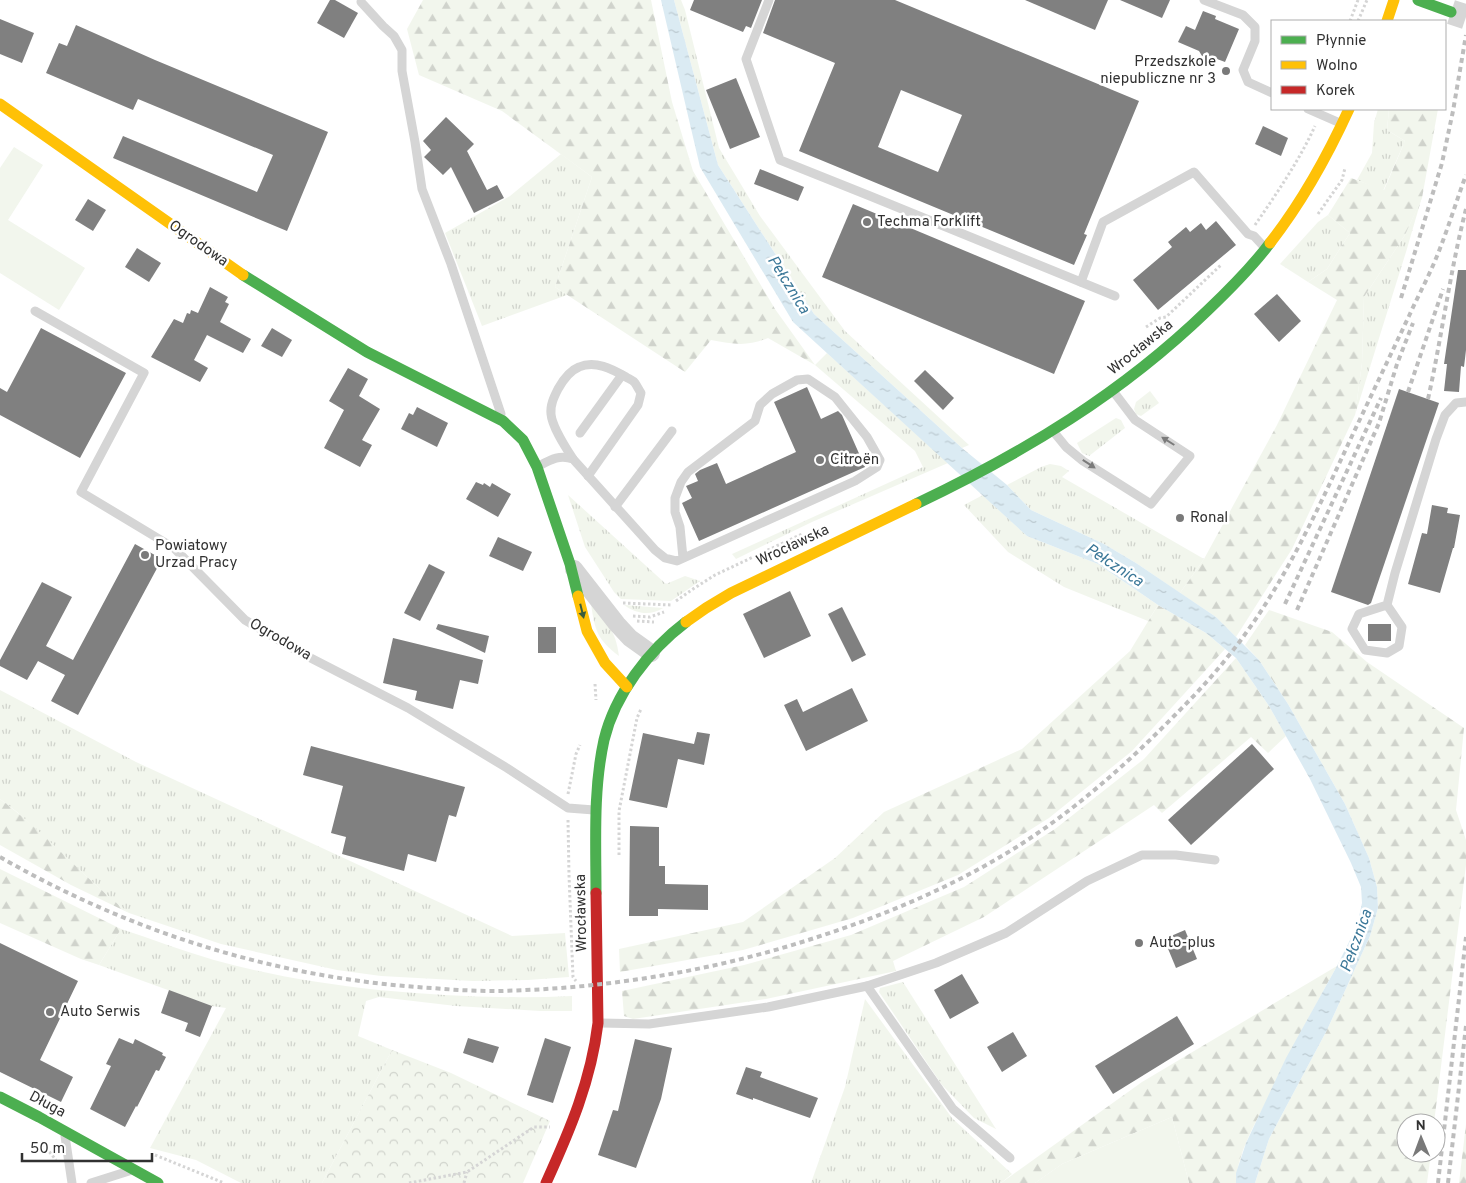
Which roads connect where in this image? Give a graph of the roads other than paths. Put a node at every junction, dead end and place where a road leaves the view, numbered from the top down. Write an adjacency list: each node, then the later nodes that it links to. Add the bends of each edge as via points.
1 (769, 0): 14 (lane, via 746,59 780,160)
2 (1204, 0): 8 (lane, via 1243,15 1255,26 1254,41 1243,70 1248,82)
3 (1394, 0): 7 (main road)
4 (1418, 0): 6 (main road)
5 (361, 2): 20 (lane, via 394,36 402,50 402,72 422,190 451,264)
6 (1452, 12)
7 (1387, 20)
8 (1271, 93)
9 (0, 104): 20 (main road, Ogrodowa, via 232,268 367,352)
10 (1310, 110): 12 (lane)
11 (1349, 110): 12 (main road, Wrocławska)
12 (1343, 124): 13 (main road, Wrocławska, via 1303,198)
13 (1266, 249): 14 (lane, via 1248,234 1194,172 1103,222); 18 (main road, Wrocławska, via 1196,322)
14 (1081, 282): 15 (lane)
15 (1114, 296)
16 (34, 310): 33 (lane, Ogrodowa, via 144,373 81,492 174,548 245,620 408,708 568,808)
17 (622, 375): 23 (lane); 24 (lane, via 591,364 579,367 563,381 555,396 551,416); 26 (lane, via 634,382 641,393 638,405)
18 (1112, 390): 22 (main road, Wrocławska); 22 (lane, one-way to 18, via 1083,461 1151,504 1190,456 1135,420)
19 (1466, 402): 30 (lane, via 1456,404 1445,415 1436,438)
20 (503, 421): 25 (main road, Ogrodowa, via 523,440)
21 (672, 431): 27 (lane)
22 (1053, 431): 31 (main road, Wrocławska, via 938,493 707,606)
23 (580, 433)
24 (573, 459): 25 (lane, via 565,456); 26 (lane)
25 (537, 467): 29 (main road, Ogrodowa)
26 (588, 476): 27 (lane)
27 (615, 507): 28 (lane, via 665,558 677,561)
28 (683, 558): 28 (lane, via 856,481 877,467 880,460 867,438 835,397 808,379 797,380 772,394 760,405 754,421 688,472 675,498)
29 (570, 564): 31 (street, Ogrodowa, via 617,624); 32 (main road, Ogrodowa, one-way to 32, via 587,631 605,662)
30 (1387, 606): 30 (lane, via 1402,627 1399,646 1387,653 1365,650 1352,629 1359,614)
31 (651, 653): 32 (main road, Wrocławska)
32 (627, 687): 33 (main road, Wrocławska, via 602,745)
33 (596, 810): 36 (main road, Wrocławska)
34 (1215, 860): 35 (lane, via 1176,854 1142,855 1087,881 1006,933 936,964)
35 (867, 986): 36 (lane, via 768,1007 649,1024); 39 (lane, via 953,1109)
36 (598, 1023): 44 (main road, Wrocławska, via 595,1053 585,1090)
37 (0, 1098): 38 (main road, Długa)
38 (64, 1131): 40 (main road, Długa); 41 (lane)
39 (1010, 1158)
40 (135, 1170): 42 (lane); 43 (main road, Długa)
41 (72, 1183)
42 (91, 1183)
43 (158, 1183)
44 (546, 1183)

